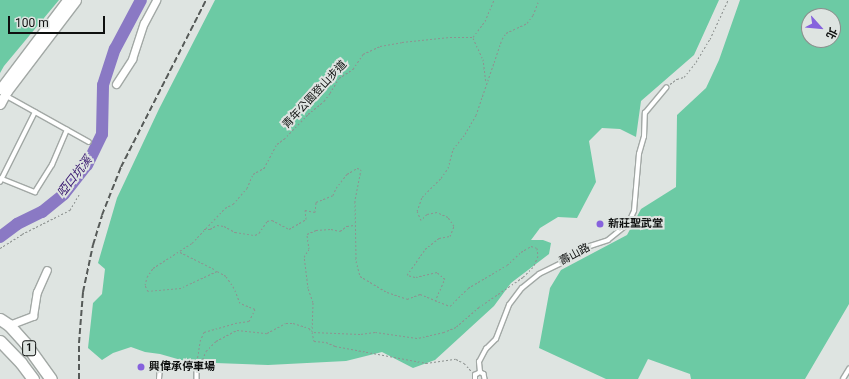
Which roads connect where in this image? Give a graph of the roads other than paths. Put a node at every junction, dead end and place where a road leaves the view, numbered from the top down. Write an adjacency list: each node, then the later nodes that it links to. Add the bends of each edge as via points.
1 (67, 0): 6 (street)
2 (76, 0): 6 (street)
3 (156, 0): 4 (street, via 144,23 132,59)
4 (116, 84)
5 (666, 88): 18 (lane, 壽山路, via 645,113 634,211 630,220 608,240 584,248 570,259 539,274 522,288 510,305 496,339 486,349 479,362)
6 (1, 92): 7 (street); 8 (lane)
7 (0, 104)
8 (35, 112): 9 (lane); 11 (lane)
9 (67, 130): 10 (lane); 11 (lane, via 52,165 35,192)
10 (89, 142)
11 (0, 179)
12 (46, 270): 13 (street, via 37,292 33,316)
13 (3, 322): 21 (main road, 1, via 39,361)
14 (0, 341): 20 (main road, 1)
15 (197, 366): 23 (lane)
16 (160, 367): 22 (lane)
17 (849, 369): 25 (lane)
18 (480, 372): 19 (lane); 24 (lane, via 484,374)
19 (475, 377)
20 (33, 379)
21 (51, 379)
22 (159, 379)
23 (197, 379)
24 (485, 379)
25 (844, 379)

